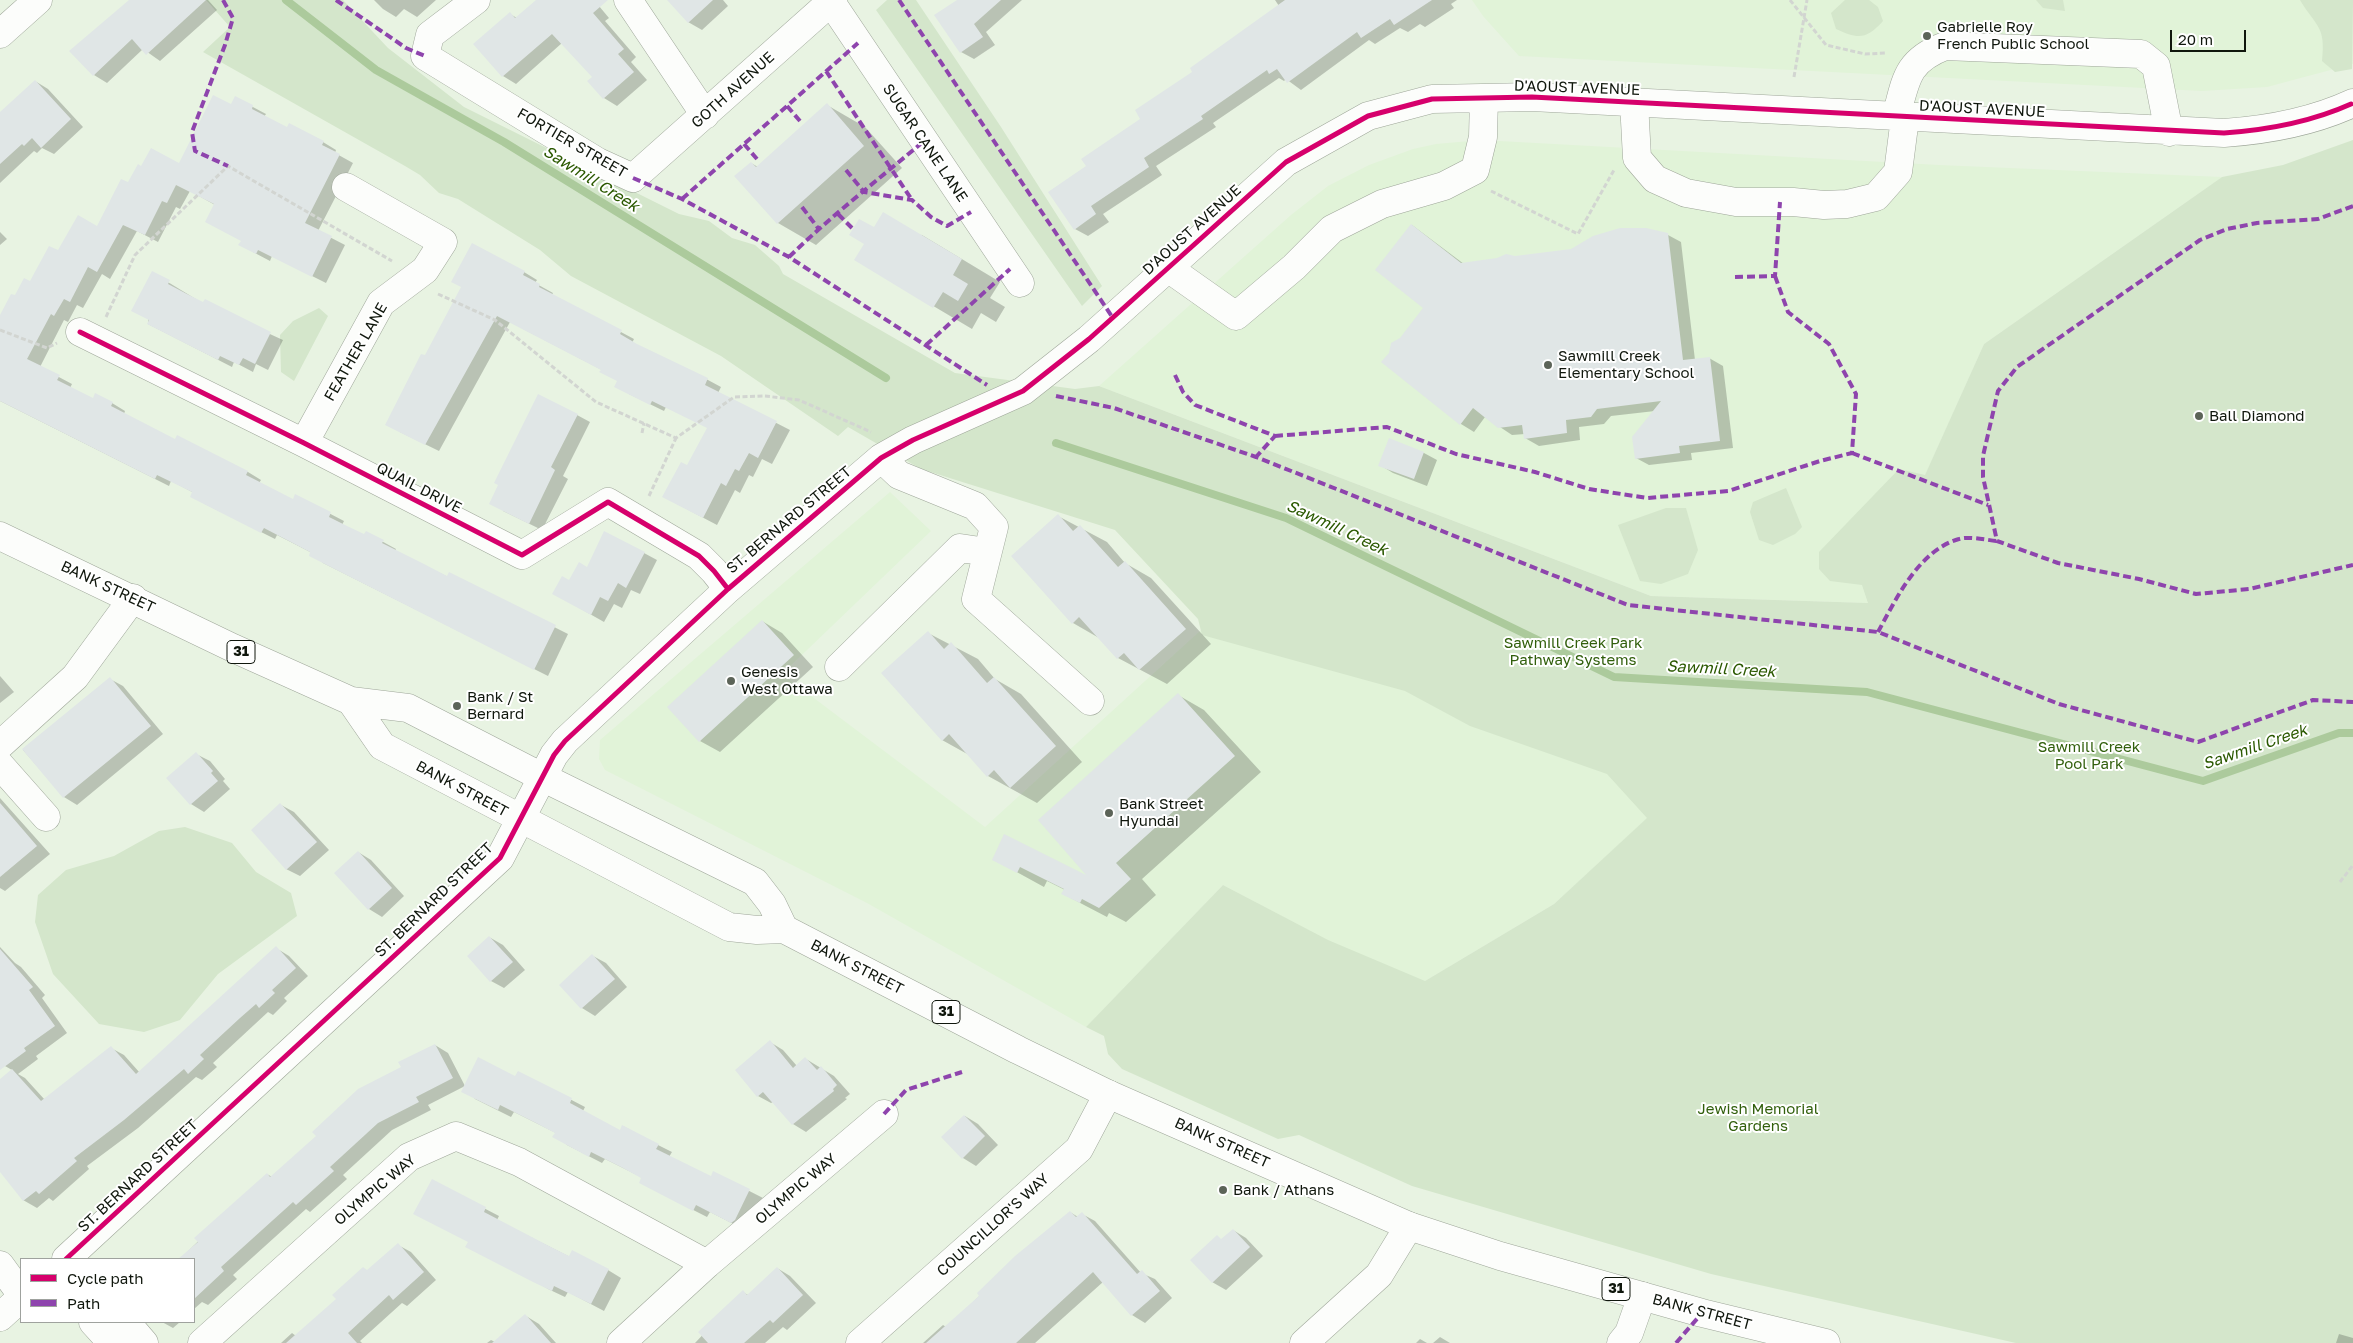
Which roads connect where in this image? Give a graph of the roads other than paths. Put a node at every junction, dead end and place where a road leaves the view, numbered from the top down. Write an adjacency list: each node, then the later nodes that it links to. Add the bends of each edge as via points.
1 (38, 0): 5 (street)
2 (476, 0): 12 (street, FORTIER STREET, via 430,35 425,56 598,162)
3 (628, 0): 9 (street)
4 (832, 1): 9 (street, GOTH AVENUE); 15 (street, SUGAR CANE LANE)
5 (0, 34)
6 (1484, 98): 7 (street, D'AOUST AVENUE); 14 (street, D'AOUST AVENUE, via 1432,99 1368,116 1286,162); 14 (street, via 1483,137 1476,170 1444,186 1382,204 1332,229 1294,267 1236,316)
7 (1634, 102): 10 (street, D'AOUST AVENUE); 10 (street, via 1637,158 1655,179 1686,193 1736,202 1824,205 1847,204 1876,197 1898,172)
8 (2352, 106): 11 (street, D'AOUST AVENUE, via 2265,130)
9 (705, 115): 12 (street, GOTH AVENUE)
10 (1900, 117): 11 (street, D'AOUST AVENUE); 11 (street, via 1906,80 1915,63 1945,46 2141,54 2156,66)
11 (2169, 132)
12 (633, 178)
13 (346, 186): 17 (street, FEATHER LANE, via 443,242 426,270 381,303)
14 (1168, 268): 18 (street, D'AOUST AVENUE, via 1089,339 1022,391)
15 (1020, 283)
16 (88, 336): 17 (street, QUAIL DRIVE)
17 (304, 443): 21 (street, QUAIL DRIVE, via 522,555 608,502 699,556)
18 (880, 458): 20 (street, via 898,475 976,506 994,527); 21 (street, ST. BERNARD STREET)
19 (0, 536): 22 (street, BANK STREET / 31)
20 (987, 552): 23 (street, via 960,548); 25 (street, via 976,599)
21 (728, 588): 28 (street, ST. BERNARD STREET, via 565,741)
22 (133, 598): 24 (street, BANK STREET / 31); 26 (street, via 80,670)
23 (839, 667)
24 (351, 701): 28 (street, BANK STREET / 31, via 408,708); 30 (street, BANK STREET, via 382,746)
25 (1090, 701)
26 (0, 745)
27 (0, 765): 29 (street)
28 (542, 778): 30 (street, ST. BERNARD STREET); 31 (street, BANK STREET / 31, via 755,882 772,904)
29 (46, 817)
30 (520, 820): 31 (street, BANK STREET, via 729,927); 35 (street, ST. BERNARD STREET, via 500,858)
31 (784, 928): 32 (street, BANK STREET / 31)
32 (1108, 1094): 34 (street, BANK STREET / 31); 48 (street, COUNCILLOR'S WAY, via 1079,1149)
33 (884, 1114): 36 (street, OLYMPIC WAY)
34 (1409, 1226): 39 (street, BANK STREET / 31, via 1500,1256); 49 (street, via 1380,1275)
35 (69, 1258)
36 (707, 1264): 46 (street, OLYMPIC WAY, via 519,1162 456,1136 410,1157); 47 (street, OLYMPIC WAY)
37 (0, 1265): 38 (street)
38 (20, 1295)
39 (1642, 1296): 50 (street, via 1629,1333); 51 (street, BANK STREET / 31)
40 (20, 1297): 41 (street)
41 (0, 1317)
42 (94, 1323): 44 (street)
43 (127, 1323): 45 (street)
44 (112, 1343)
45 (144, 1343)
46 (202, 1343)
47 (621, 1343)
48 (860, 1343)
49 (1304, 1343)
50 (1621, 1343)
51 (1826, 1343)

